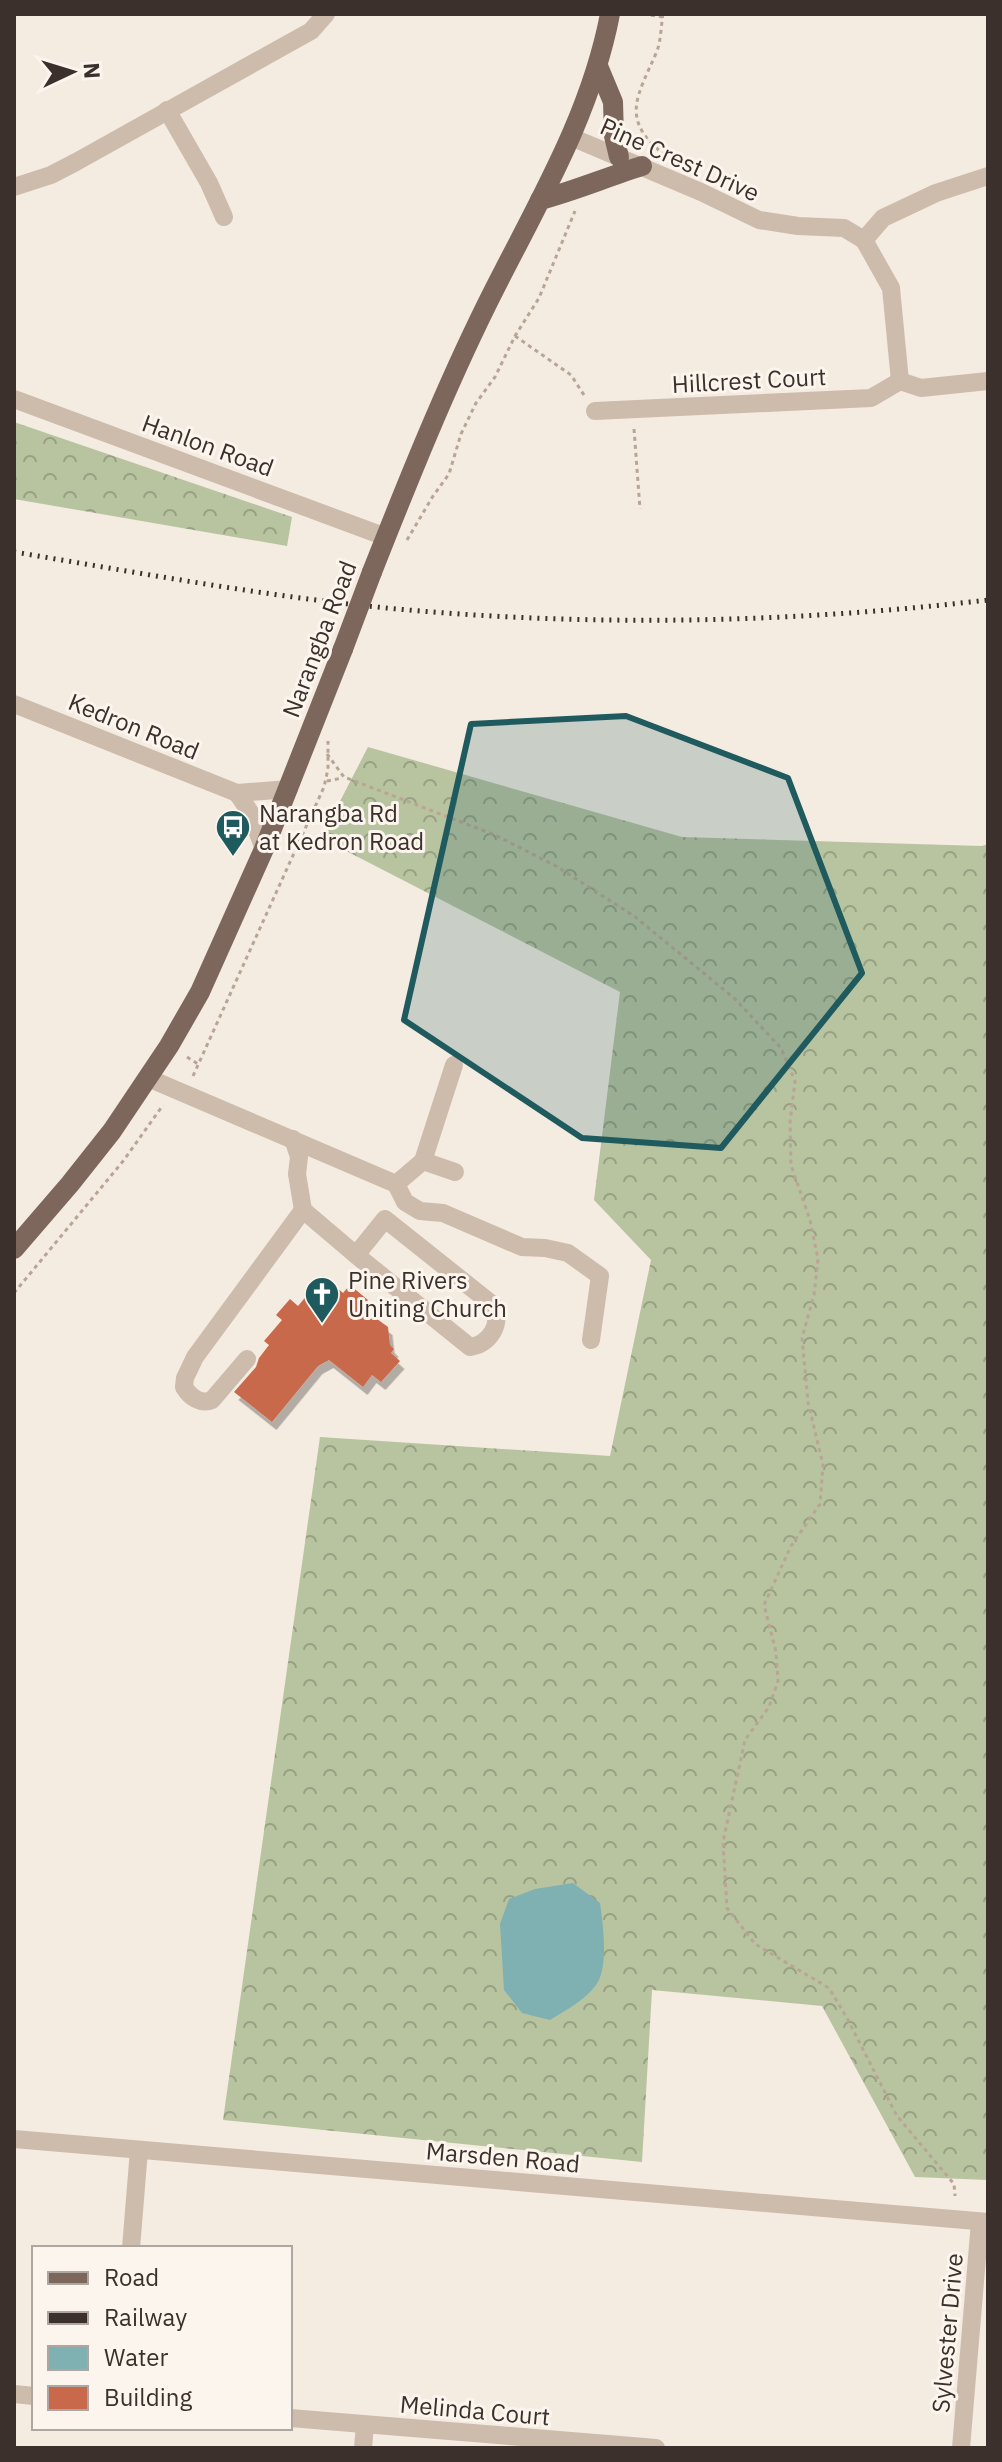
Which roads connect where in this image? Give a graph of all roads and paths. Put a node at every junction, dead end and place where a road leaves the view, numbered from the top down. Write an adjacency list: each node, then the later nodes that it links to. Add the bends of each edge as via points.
1 (326, 14): 6 (street, via 311,31)
2 (610, 14): 5 (main road, Narangba Road)
3 (643, 14): 4 (path)
4 (663, 16): 10 (path, via 658,47 636,104 643,132 669,158)
5 (598, 66): 7 (main road, Narangba Road); 8 (main road, via 613,102)
6 (167, 110): 12 (street, via 76,162); 15 (street)
7 (571, 137): 8 (street, Pine Crest Drive); 13 (main road, Narangba Road)
8 (619, 157): 9 (street, Pine Crest Drive)
9 (642, 166): 10 (street, Pine Crest Drive); 13 (main road)
10 (662, 175): 16 (street, Pine Crest Drive, via 759,220 844,228)
11 (988, 176): 16 (street, via 883,218)
12 (14, 187)
13 (540, 200): 24 (main road, Narangba Road, via 433,418)
14 (579, 204): 17 (path, via 539,298)
15 (224, 217)
16 (864, 240): 18 (street, via 891,288)
17 (515, 336): 22 (path, via 571,375); 24 (path, via 461,434 449,474 413,531)
18 (900, 381): 19 (street, via 921,388); 21 (street, Hillcrest Court, via 871,398)
19 (988, 381)
20 (14, 399): 24 (street, Hanlon Road)
21 (632, 410): 22 (street, Hillcrest Court); 23 (path)
22 (595, 411)
23 (640, 509)
24 (394, 541): 28 (main road, Narangba Road, bridge, via 372,572)
25 (14, 704): 29 (street, Kedron Road)
26 (344, 777): 27 (path); 27 (path, via 327,754); 49 (path, via 495,835 556,866 646,926 734,998 781,1048 795,1081 791,1165 818,1259 802,1338 808,1402 823,1465 820,1504 791,1546 764,1605 778,1681 769,1707 745,1740 723,1842 727,1908 755,1944 829,1988 897,2116 954,2184)
27 (327, 781): 32 (path)
28 (289, 789): 29 (street, Kedron Road); 30 (main road, Narangba Road)
29 (237, 793): 30 (street)
30 (264, 849): 34 (main road, Narangba Road, via 200,992)
31 (187, 1057): 32 (path)
32 (198, 1064): 35 (path)
33 (454, 1065): 38 (street)
34 (148, 1078): 37 (street); 42 (main road, Narangba Road, via 95,1154)
35 (193, 1078)
36 (171, 1102): 44 (path, via 156,1113)
37 (293, 1139): 40 (street); 41 (street)
38 (423, 1161): 39 (street); 40 (street)
39 (455, 1172)
40 (396, 1184): 45 (street, via 405,1202 420,1211 443,1213 522,1247 568,1253 600,1276)
41 (303, 1210): 43 (street); 46 (street, via 195,1357 184,1387 192,1397 208,1402)
42 (14, 1249)
43 (356, 1255): 43 (street, via 470,1347 488,1339 495,1328 493,1305 385,1219)
44 (14, 1293)
45 (591, 1340)
46 (247, 1359)
47 (14, 2139): 48 (street, Marsden Road)
48 (139, 2150): 50 (street, Marsden Road); 51 (street)
49 (955, 2196)
50 (984, 2222): 56 (street, Sylvester Drive)
51 (131, 2246)
52 (292, 2418): 53 (street, Melinda Court)
53 (365, 2425): 54 (street); 55 (street, Melinda Court)
54 (363, 2448)
55 (656, 2448)
56 (961, 2448)

